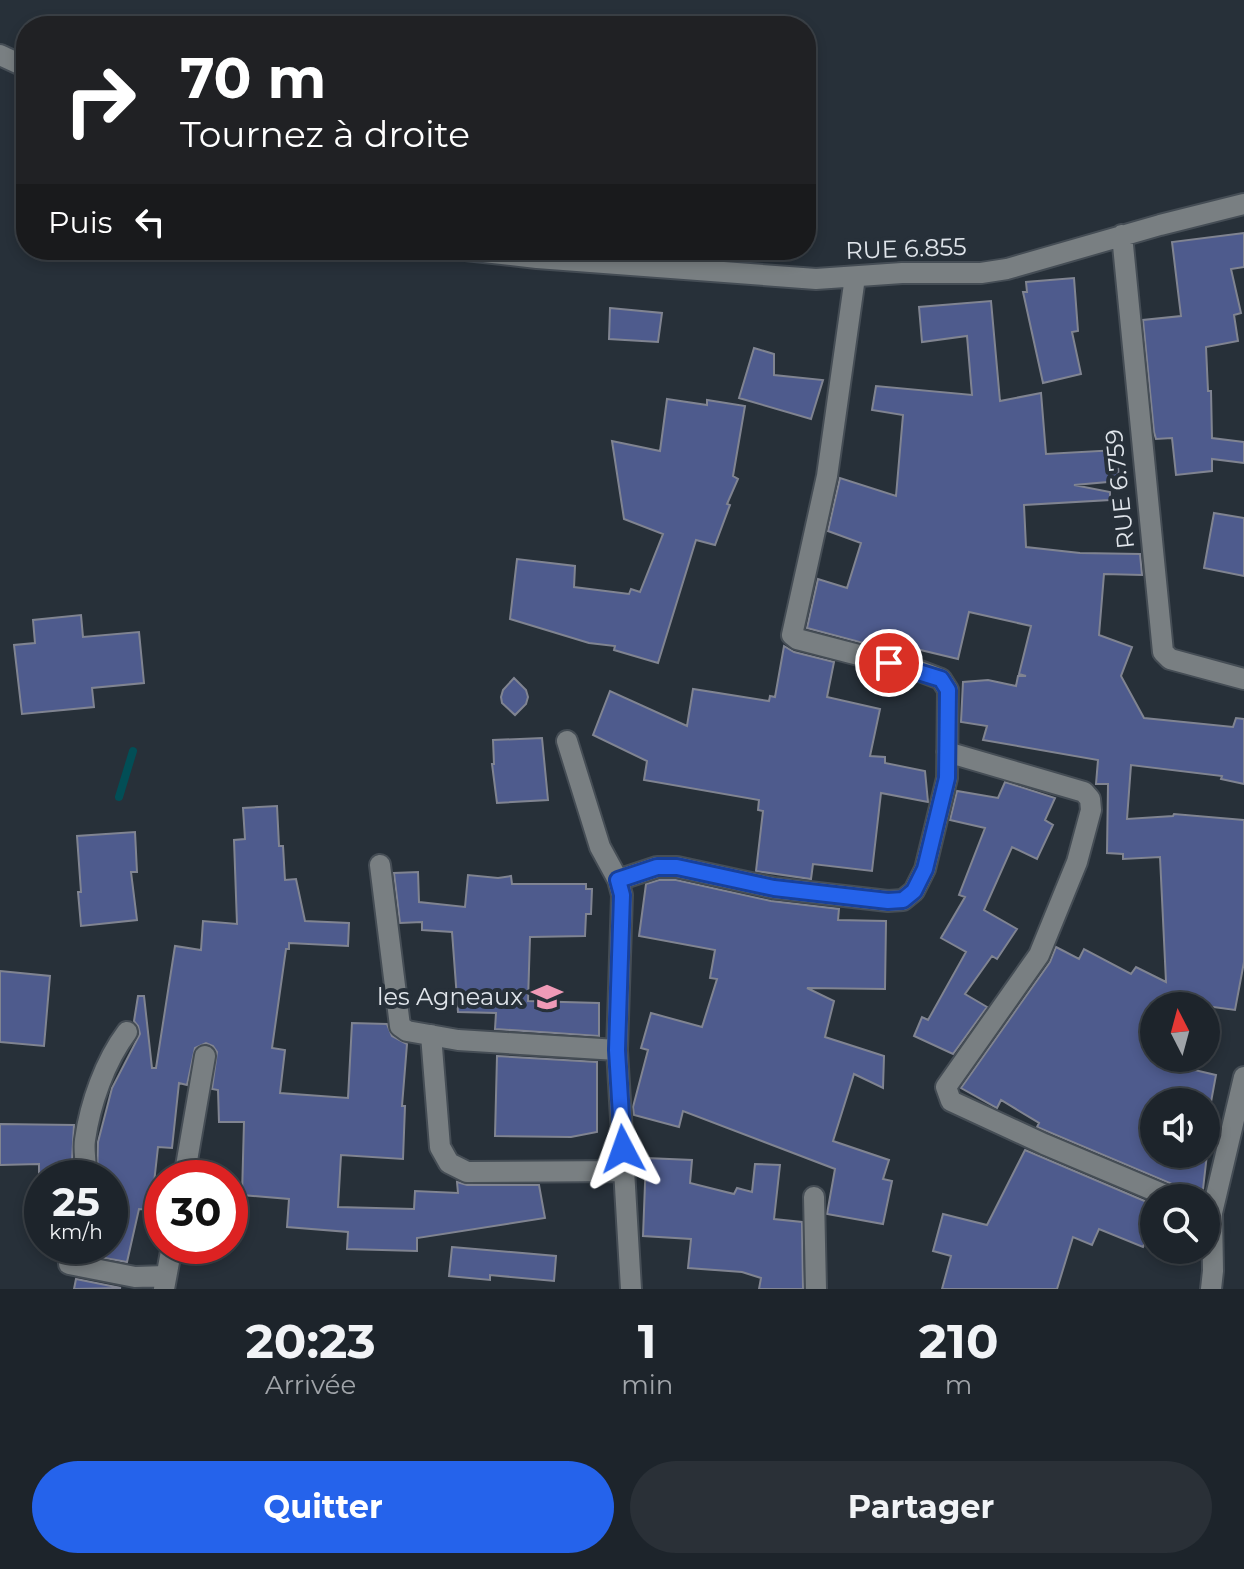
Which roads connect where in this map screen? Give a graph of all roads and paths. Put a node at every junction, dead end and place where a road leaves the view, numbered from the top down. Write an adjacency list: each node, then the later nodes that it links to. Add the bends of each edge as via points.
1 (1244, 204): 2 (street, RUE 6.855)
2 (1122, 235): 4 (street, RUE 6.855, via 994,271); 5 (street, RUE 6.759, via 1163,652 1170,659)
3 (564, 260): 4 (street, RUE 6.855, via 816,279)
4 (855, 277): 7 (street, via 827,476 792,635 941,679 948,690)
5 (1244, 679)
6 (567, 741): 9 (street, via 600,847)
7 (947, 752): 9 (street, via 947,778 925,869 903,900 774,888 677,867 657,867); 19 (street, via 1084,792 1091,810 1077,862 1039,955 946,1087 948,1096)
8 (380, 865): 11 (street, via 400,1026)
9 (618, 880): 12 (street, via 622,895)
10 (127, 1032): 16 (street, via 95,1096 84,1144)
11 (431, 1035): 12 (street); 18 (street, via 440,1147 449,1163 467,1172)
12 (617, 1050): 18 (street)
13 (205, 1056): 17 (street)
14 (1244, 1077): 15 (street)
15 (1236, 1147): 20 (street)
16 (86, 1160)
17 (187, 1160)
18 (625, 1171): 25 (street)
19 (1140, 1184)
20 (1220, 1186)
21 (814, 1197): 26 (street)
22 (69, 1264): 24 (street)
23 (1213, 1264): 27 (street)
24 (165, 1282)
25 (631, 1289)
26 (816, 1289)
27 (1211, 1289)

